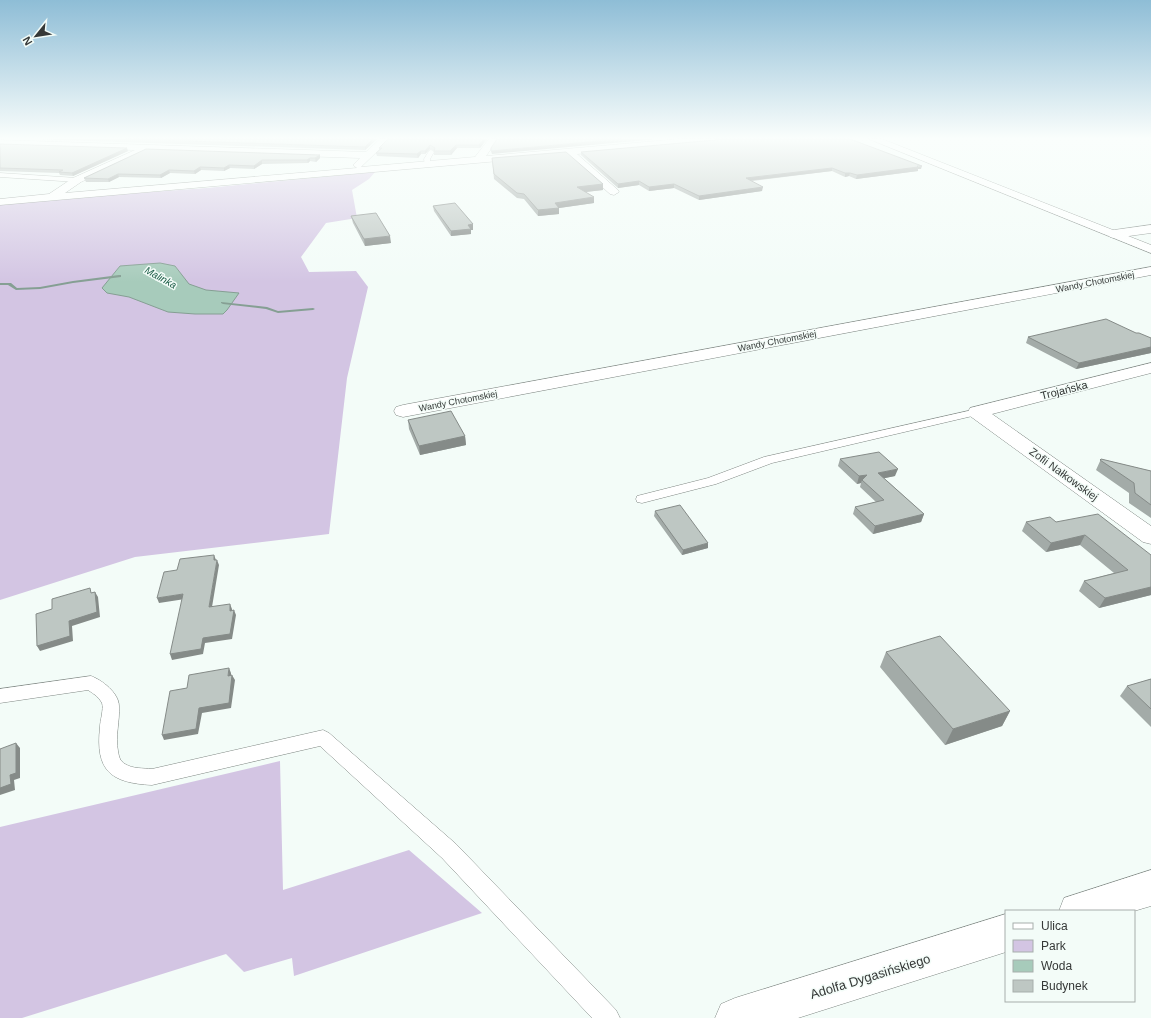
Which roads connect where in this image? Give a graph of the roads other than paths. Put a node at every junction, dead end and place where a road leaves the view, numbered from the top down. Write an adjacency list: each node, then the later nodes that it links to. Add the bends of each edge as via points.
1 (67, 187): 6 (street)
2 (180, 187): 6 (street)
3 (608, 187): 5 (street)
4 (992, 187): 9 (street)
5 (614, 192)
6 (50, 198): 7 (street)
7 (0, 202)
8 (1151, 229): 9 (street)
9 (1114, 234): 10 (street)
10 (1151, 249)
11 (1151, 271): 15 (street, Wandy Chotomskiej)
12 (1151, 368): 13 (street, Trojańska)
13 (1134, 373): 14 (street); 16 (street, Trojańska)
14 (1151, 382)
15 (403, 411)
16 (977, 412): 17 (lane, via 768,460 712,481); 18 (street, Zofii Nałkowskiej)
17 (642, 499)
18 (1151, 537)
19 (0, 696): 23 (lane, via 91,683 104,692 111,704 107,741 111,762 118,770 133,776 152,776 323,738 449,850)
20 (1151, 888): 21 (street)
21 (1080, 910)
22 (1005, 933): 24 (street, Adolfa Dygasińskiego)
23 (608, 1018)
24 (734, 1018)

